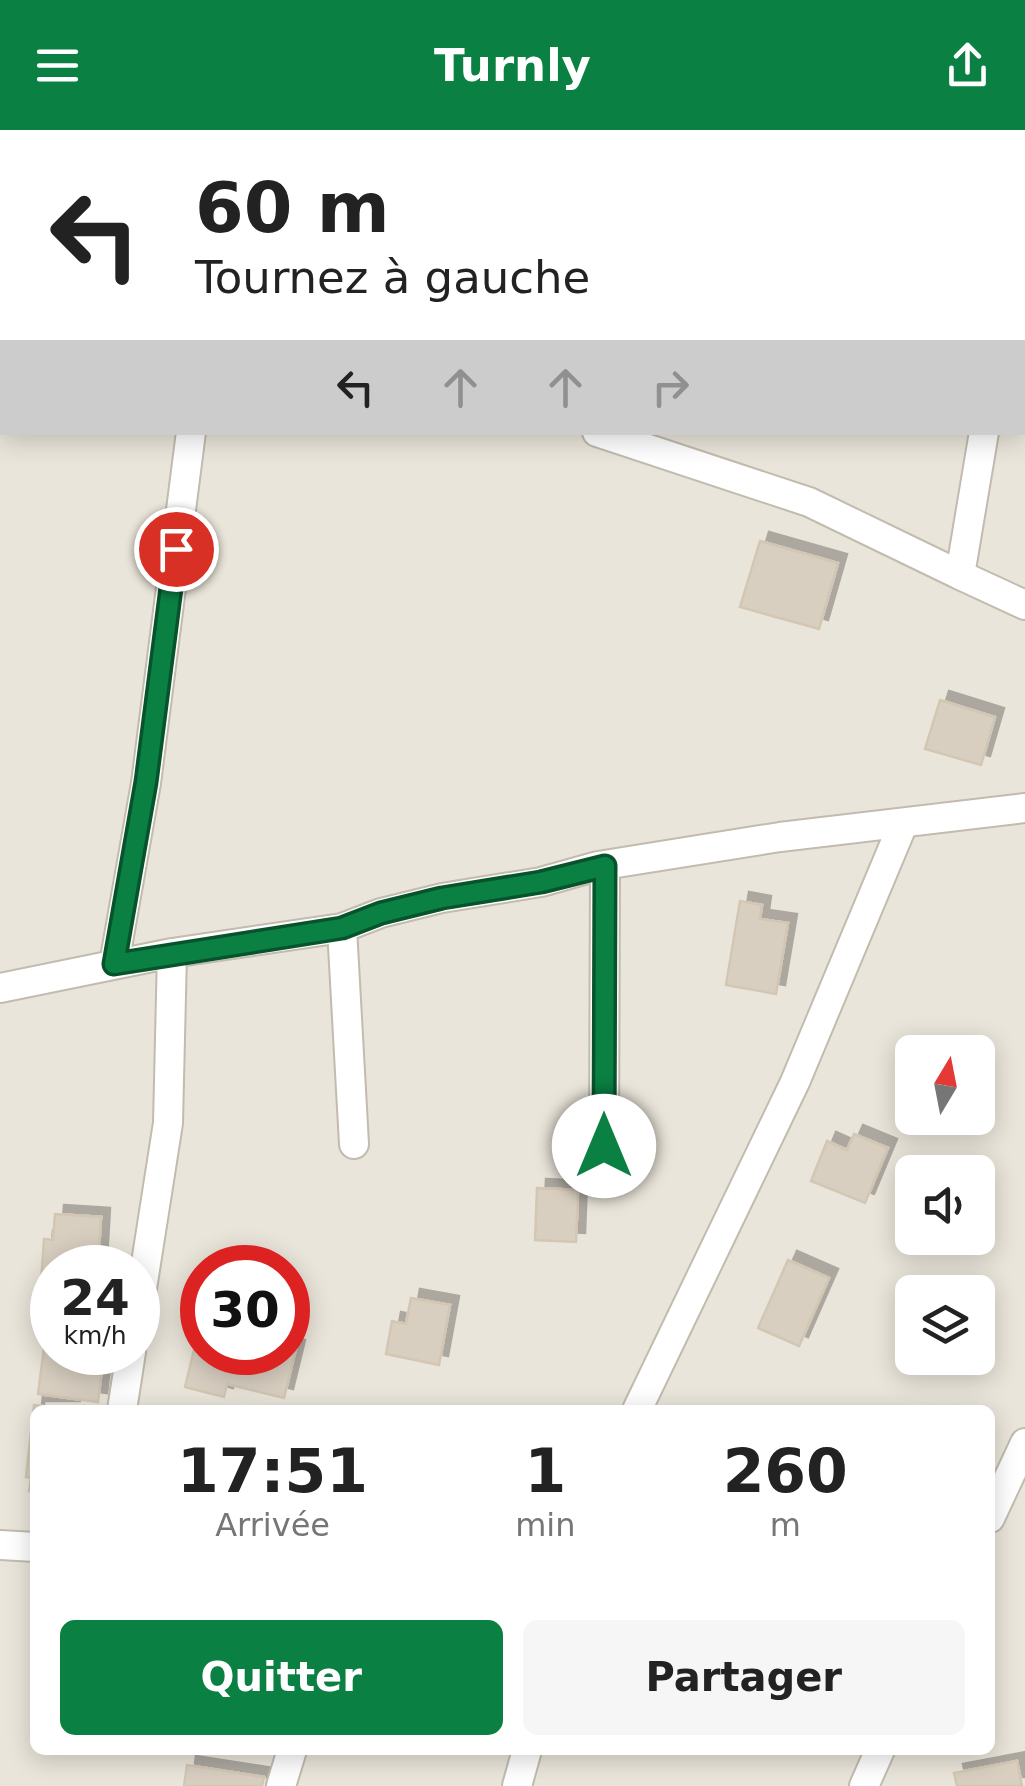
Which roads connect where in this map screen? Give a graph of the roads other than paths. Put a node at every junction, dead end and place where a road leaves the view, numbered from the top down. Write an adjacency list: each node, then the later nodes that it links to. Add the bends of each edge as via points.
1 (191, 435): 11 (street, via 146,782)
2 (606, 435): 4 (street, via 809,502)
3 (983, 435): 4 (street)
4 (960, 575): 5 (street)
5 (1025, 605)
6 (1025, 808): 7 (street)
7 (902, 824): 8 (street); 18 (street, via 795,1082)
8 (605, 866): 9 (street, via 426,902); 14 (street)
9 (342, 928): 10 (street); 13 (street)
10 (172, 953): 11 (street); 15 (street, via 168,1123)
11 (114, 964): 12 (street)
12 (0, 988)
13 (354, 1144)
14 (604, 1146)
15 (149, 1245)
16 (127, 1375): 17 (street)
17 (123, 1405)
18 (639, 1405)
19 (1025, 1443): 20 (street)
20 (995, 1507)
21 (0, 1546): 22 (street)
22 (30, 1547)
23 (290, 1755): 26 (street)
24 (526, 1755): 27 (street)
25 (878, 1755): 28 (street)
26 (281, 1786)
27 (517, 1786)
28 (864, 1786)

